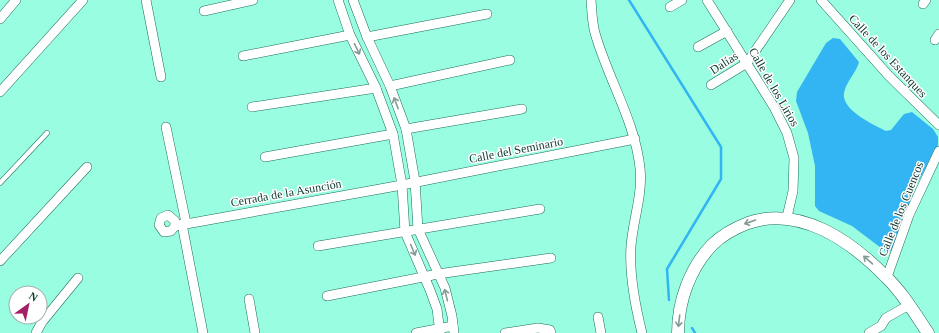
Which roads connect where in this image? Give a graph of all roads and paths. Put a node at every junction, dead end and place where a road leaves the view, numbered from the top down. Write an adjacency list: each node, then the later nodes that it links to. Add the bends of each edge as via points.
1 (16, 0): 16 (street)
2 (83, 0): 28 (street)
3 (146, 0): 24 (street)
4 (253, 0): 12 (street)
5 (338, 0): 18 (street)
6 (352, 0): 19 (street)
7 (591, 0): 36 (street, via 594,31)
8 (682, 0): 13 (street)
9 (707, 0): 17 (street, Calle de los Lirios)
10 (790, 0): 23 (street, Dalías)
11 (821, 0): 31 (street, Calle de los Estanques, via 889,76)
12 (239, 1): 14 (street)
13 (670, 7)
14 (204, 11)
15 (487, 14): 19 (street)
16 (0, 19)
17 (727, 31): 20 (street); 23 (street, Calle de los Lirios)
18 (350, 35): 21 (street); 27 (street, one-way to 27)
19 (367, 37): 25 (street)
20 (698, 47)
21 (243, 56)
22 (510, 60): 25 (street)
23 (747, 63): 26 (street, Dalías); 44 (street, Calle de los Lirios, via 787,133 794,158 793,191)
24 (161, 77)
25 (390, 86): 33 (street, one-way to 25)
26 (711, 86)
27 (376, 88): 29 (street); 35 (street)
28 (0, 92)
29 (252, 107)
30 (522, 109): 33 (street)
31 (939, 125)
32 (166, 127): 45 (street)
33 (406, 129): 40 (street)
34 (47, 133): 41 (lane)
35 (393, 134): 38 (street); 42 (street)
36 (635, 139): 40 (street, Calle del Seminario); 68 (street, via 640,169 639,197 631,246 631,274)
37 (939, 151): 52 (street, Calle de los Cuencos, via 909,215)
38 (265, 157)
39 (87, 167): 50 (street)
40 (415, 181): 42 (street, Calle del Seminario); 46 (street)
41 (0, 183)
42 (402, 185): 45 (street, Cerrada de la Asunción); 47 (street)
43 (540, 208): 46 (street)
44 (787, 217): 52 (street, one-way to 44, via 855,250 828,232); 69 (street, one-way to 69, via 762,218 742,225 718,239 704,253 686,286 680,309)
45 (181, 224): 62 (street)
46 (418, 229): 47 (street); 51 (street)
47 (405, 232): 48 (street); 54 (street, one-way to 54)
48 (318, 246)
49 (551, 258): 51 (street)
50 (0, 261)
51 (438, 274): 54 (street); 59 (street, one-way to 51, via 445,288)
52 (887, 277): 57 (street)
53 (78, 278): 61 (street)
54 (424, 278): 55 (street); 60 (street, via 437,309)
55 (327, 296)
56 (249, 299): 63 (street)
57 (908, 304): 70 (street); 71 (street)
58 (598, 317): 67 (street)
59 (453, 330): 60 (street)
60 (440, 331): 64 (street)
61 (36, 333)
62 (203, 333)
63 (255, 333)
64 (416, 333)
65 (505, 333): 66 (street, via 538,328 550,330)
66 (551, 333)
67 (601, 333)
68 (642, 333)
69 (678, 333)
70 (869, 333)
71 (928, 333)

